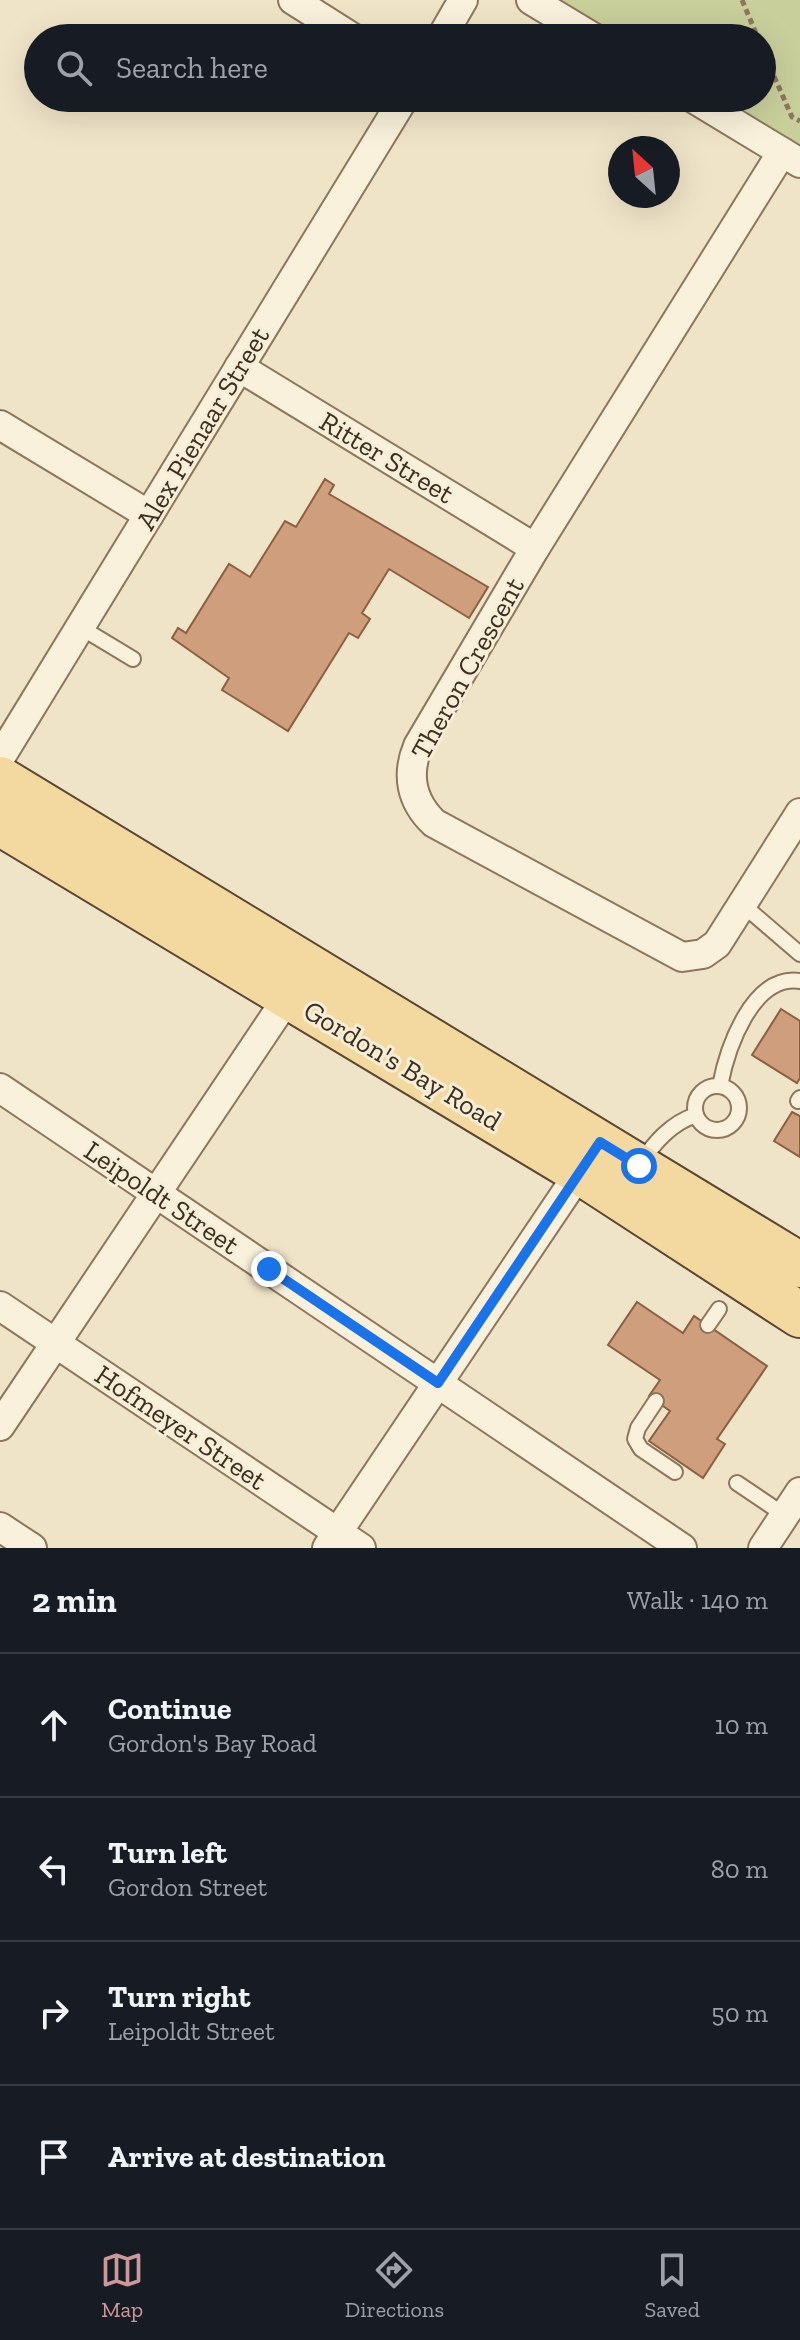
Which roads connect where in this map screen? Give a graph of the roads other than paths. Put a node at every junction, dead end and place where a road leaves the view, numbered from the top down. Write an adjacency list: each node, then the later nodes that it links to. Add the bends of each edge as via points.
1 (293, 0): 4 (street)
2 (463, 0): 5 (street)
3 (531, 0): 6 (street)
4 (331, 24)
5 (449, 24)
6 (571, 24)
7 (395, 112): 10 (street, Alex Pienaar Street)
8 (716, 112): 9 (street, Theron Crescent)
9 (791, 158): 13 (street, Theron Crescent)
10 (239, 367): 12 (street, Alex Pienaar Street); 13 (street, Ritter Street)
11 (0, 425): 12 (street)
12 (149, 515): 14 (street, Alex Pienaar Street)
13 (535, 548): 20 (street, Theron Crescent, via 418,746 411,771 419,806 434,823 671,954 693,957 710,950)
14 (80, 627): 15 (lane); 16 (street, Alex Pienaar Street)
15 (133, 659)
16 (0, 758)
17 (0, 779): 22 (main road, Gordon's Bay Road)
18 (800, 813): 20 (street, Theron Crescent)
19 (0, 823): 22 (main road, Gordon's Bay Road)
20 (743, 905): 21 (lane)
21 (800, 954)
22 (300, 980): 27 (main road, Gordon's Bay Road); 29 (street)
23 (800, 981): 24 (lane, via 784,980 762,993 726,1050)
24 (720, 1086): 26 (lane, via 697,1098); 26 (lane, via 738,1102 731,1126 707,1128)
25 (0, 1088): 29 (street, Leipoldt Street)
26 (696, 1115): 28 (lane, via 654,1142)
27 (590, 1157): 28 (main road, Gordon's Bay Road); 33 (main road, Gordon's Bay Road); 36 (street)
28 (639, 1166): 30 (main road, Gordon's Bay Road)
29 (156, 1192): 35 (street); 36 (street, Leipoldt Street)
30 (800, 1265)
31 (0, 1306): 35 (street, Hofmeyer Street)
32 (719, 1309): 34 (lane)
33 (800, 1315)
34 (708, 1325)
35 (54, 1342): 38 (street); 43 (street, Hofmeyer Street)
36 (438, 1383): 43 (street); 45 (street, Leipoldt Street)
37 (656, 1401): 39 (lane, via 635,1439)
38 (0, 1426)
39 (675, 1472)
40 (737, 1483): 41 (lane)
41 (793, 1504): 46 (street)
42 (0, 1527): 44 (street)
43 (342, 1543)
44 (32, 1548)
45 (682, 1548)
46 (763, 1548)

